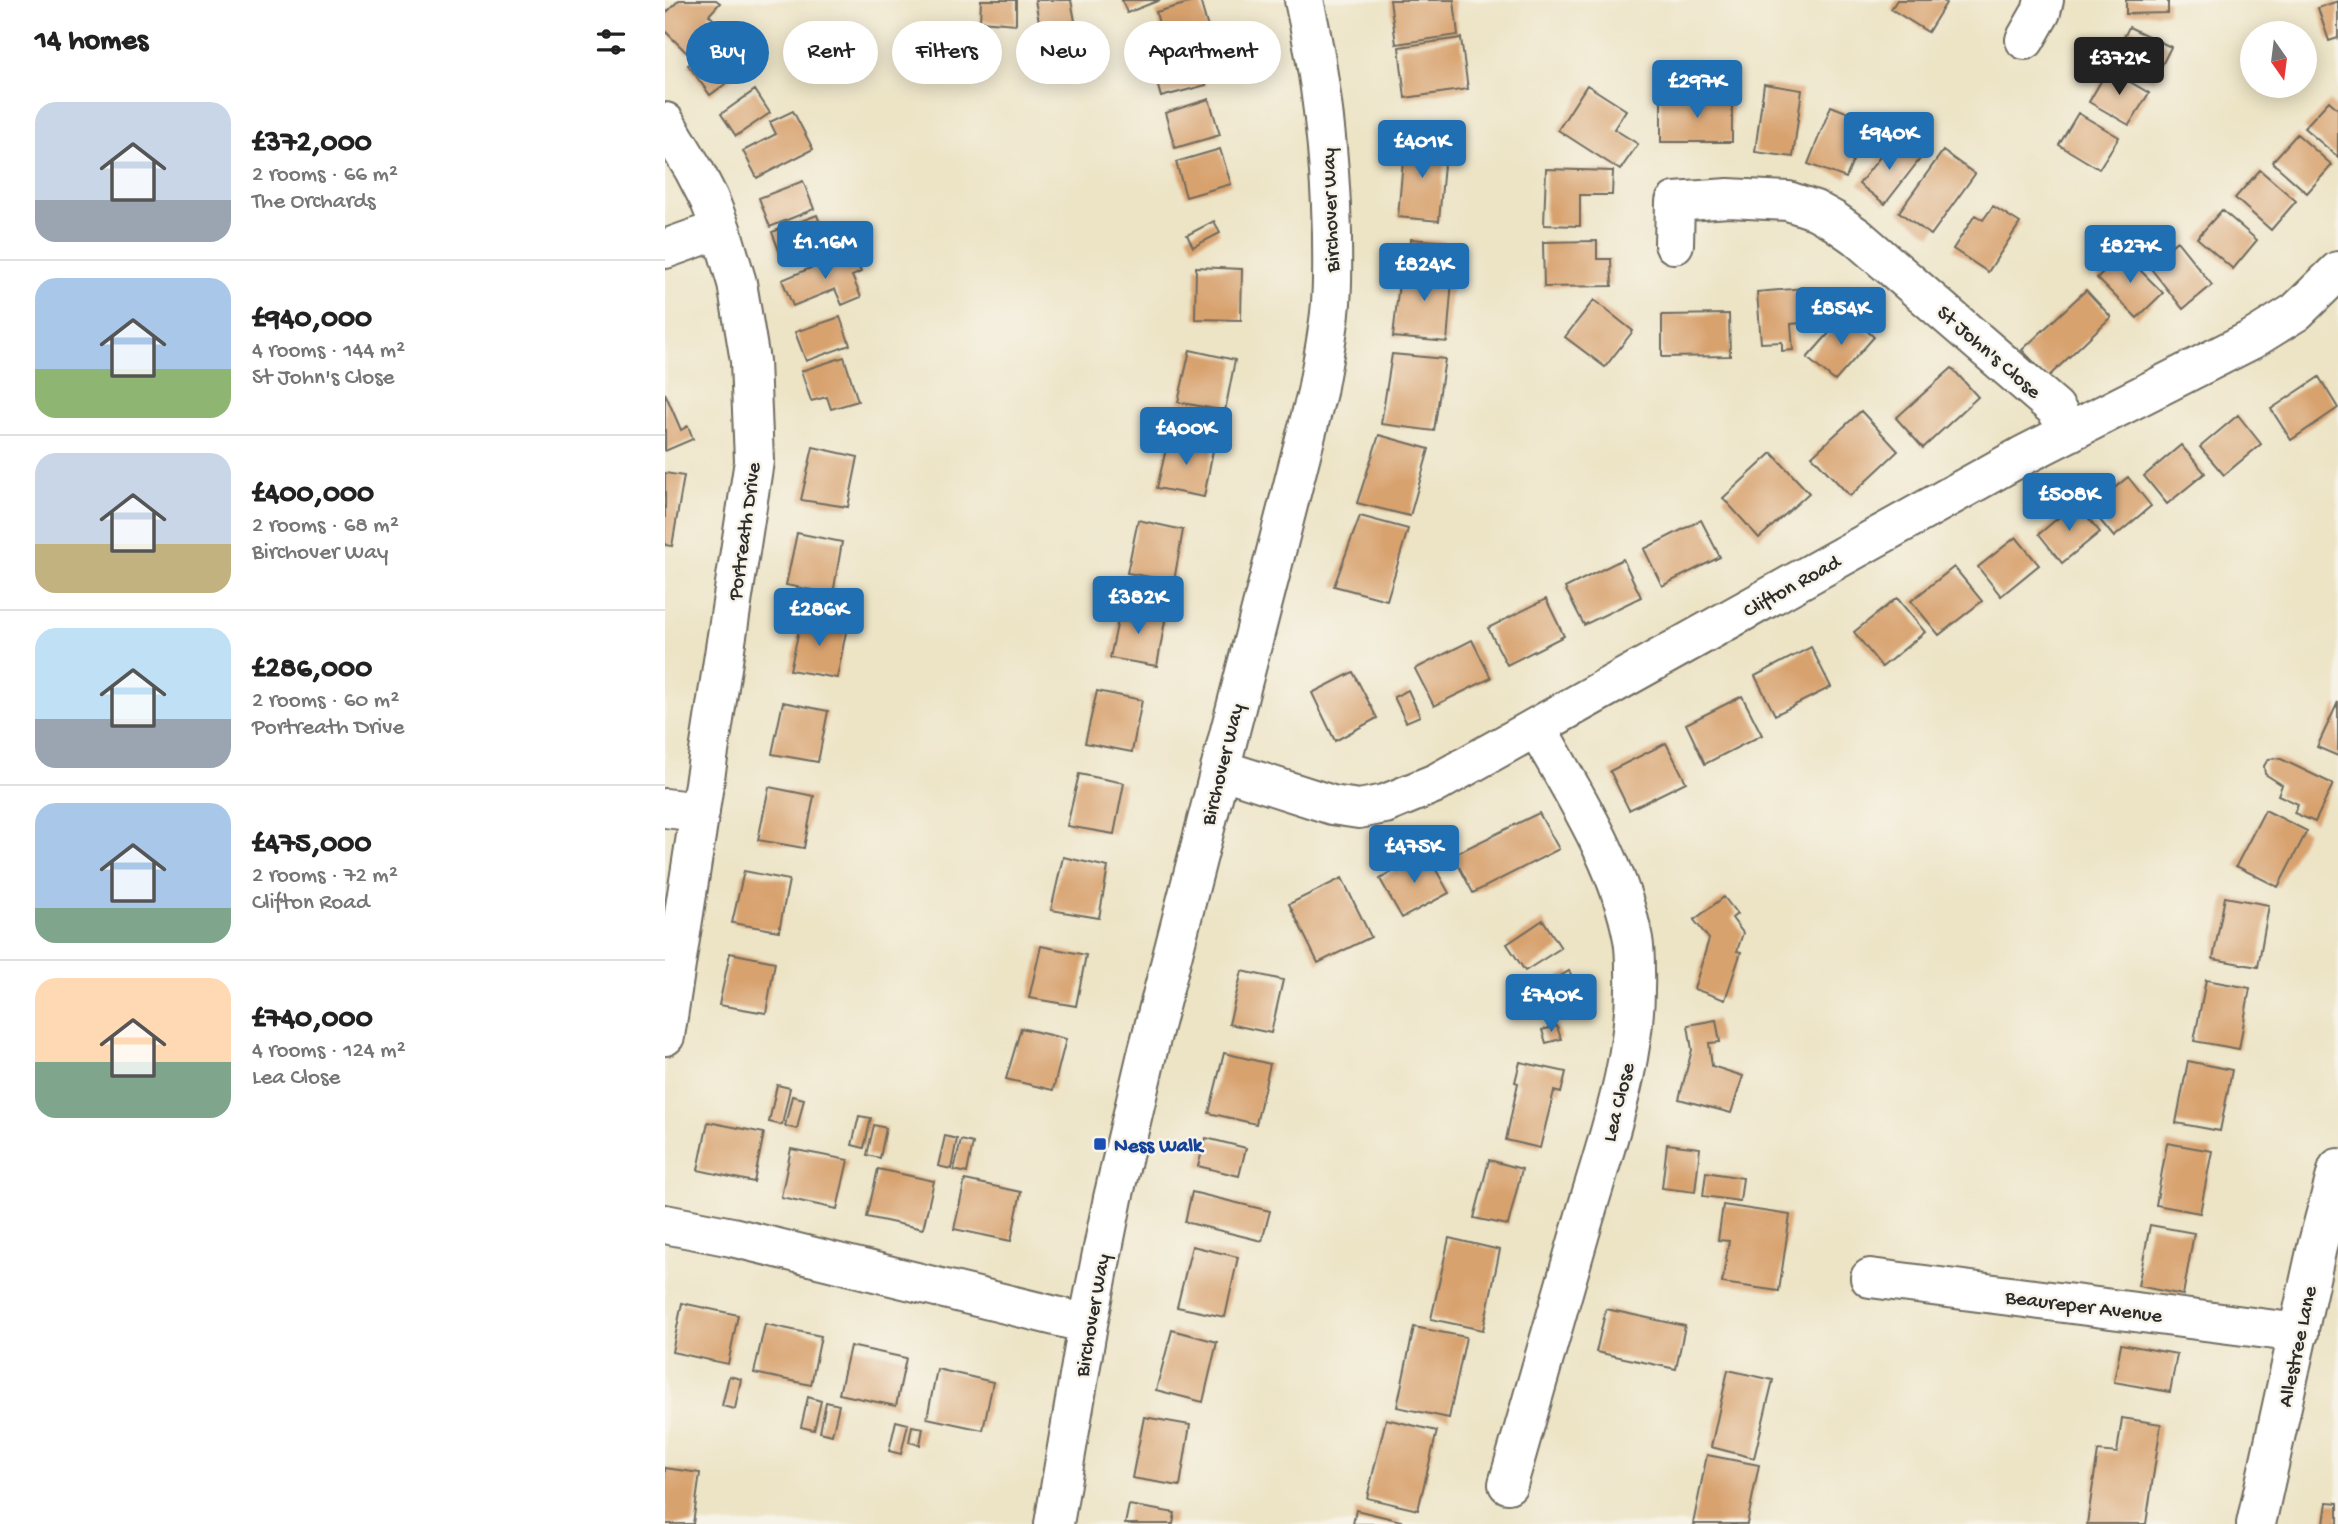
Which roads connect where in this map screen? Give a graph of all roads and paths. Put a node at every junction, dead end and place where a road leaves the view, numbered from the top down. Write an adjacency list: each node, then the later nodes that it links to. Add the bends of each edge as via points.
1 (1304, 0): 11 (street, Birchover Way, via 1313,39 1331,199 1332,302 1317,392)
2 (2043, 0): 3 (street)
3 (2025, 40)
4 (665, 122): 5 (street, Portreath Drive)
5 (721, 229): 7 (street); 12 (street, Portreath Drive, via 745,323 754,461)
6 (1674, 244): 9 (street, St John's Close, via 1675,202 1759,199 1788,201 1815,210 1857,237 2018,374 2055,408)
7 (665, 249)
8 (2338, 271): 9 (street, Clifton Road, via 2296,312 2251,340)
9 (2070, 432): 10 (street, Clifton Road)
10 (1537, 728): 11 (street, Clifton Road, via 1436,783 1385,804 1359,809 1332,805); 19 (street, Lea Close, via 1604,851 1622,895 1634,941 1636,1003 1615,1121)
11 (1220, 769): 17 (street, Birchover Way, via 1143,1071)
12 (683, 810): 13 (street, Portreath Drive)
13 (665, 1036)
14 (2338, 1168): 18 (street, Allestree Lane)
15 (665, 1224): 17 (street)
16 (1870, 1278): 18 (street, Beaureper Avenue)
17 (1088, 1324): 20 (street, Birchover Way)
18 (2299, 1333): 21 (street, Allestree Lane)
19 (1509, 1484)
20 (1055, 1524)
21 (2256, 1524)

